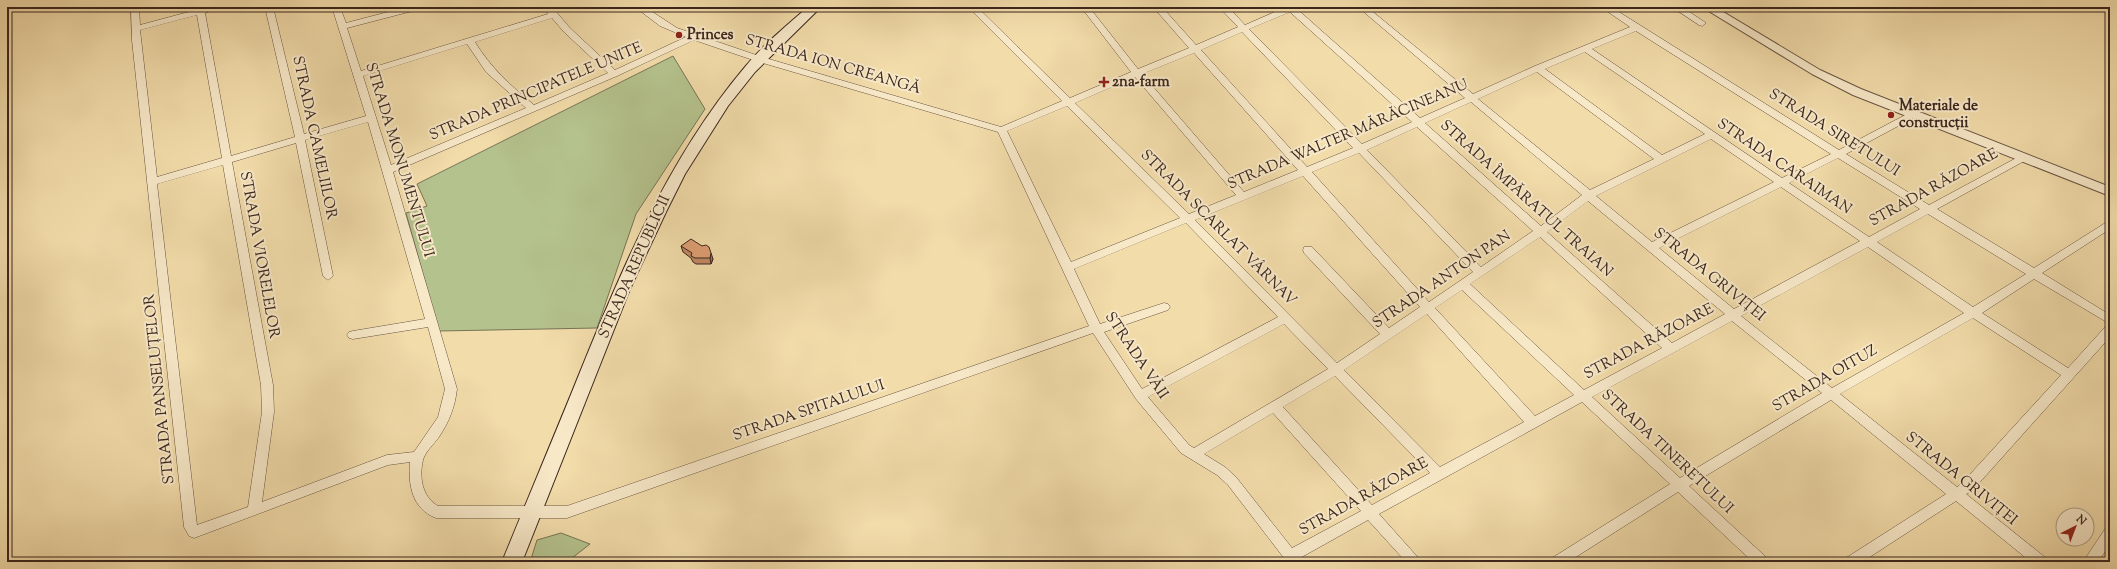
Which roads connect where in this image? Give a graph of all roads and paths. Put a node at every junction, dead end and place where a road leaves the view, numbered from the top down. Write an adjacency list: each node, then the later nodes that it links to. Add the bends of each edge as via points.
1 (136, 7): 25 (street, STRADA PANSELUȚELOR)
2 (217, 7): 18 (street)
3 (269, 7): 43 (street, STRADA CAMELIILOR)
4 (336, 7): 22 (street, STRADA MONUMENTULUI)
5 (417, 7): 19 (street)
6 (547, 7): 20 (street)
7 (639, 7): 26 (street, STRADA ION CREANGĂ, via 663,24)
8 (972, 7): 36 (street, STRADA SCARLAT VÂRNAV)
9 (1085, 7): 32 (street)
10 (1157, 7): 28 (street)
11 (1223, 7): 24 (street)
12 (1292, 7): 24 (street); 40 (street, STRADA ÎMPĂRATUL TRAIAN)
13 (1362, 7): 35 (street, STRADA GRIVIȚEI)
14 (1605, 7): 23 (street, STRADA SIRETULUI)
15 (1676, 7): 21 (street)
16 (1707, 7): 38 (street, via 1816,72)
17 (816, 8): 30 (main road, STRADA REPUBLICII)
18 (200, 9): 25 (street); 48 (street, STRADA VIORELELOR)
19 (388, 11): 22 (street)
20 (554, 15): 27 (street); 33 (street)
21 (1702, 23)
22 (342, 27): 34 (street, STRADA MONUMENTULUI)
23 (1638, 27): 29 (street, STRADA WALTER MĂRĂCINEANU); 45 (street, STRADA SIRETULUI)
24 (1243, 28): 28 (street); 44 (street)
25 (135, 29): 51 (street, STRADA PANSELUȚELOR)
26 (693, 37): 30 (street, STRADA ION CREANGĂ); 33 (street, STRADA PRINCIPATELE UNITE)
27 (469, 40): 34 (street); 37 (street, via 480,60 493,75)
28 (1195, 48): 32 (street); 50 (street)
29 (1585, 48): 31 (street, STRADA WALTER MĂRĂCINEANU); 42 (street, STRADA CARAIMAN)
30 (759, 60): 41 (street, STRADA ION CREANGĂ); 93 (main road, STRADA REPUBLICII, via 694,147 643,241)
31 (1538, 68): 35 (street, STRADA WALTER MĂRĂCINEANU); 47 (street)
32 (1136, 73): 36 (street); 55 (street)
33 (614, 74): 37 (street, STRADA PRINCIPATELE UNITE)
34 (357, 75): 39 (street, STRADA MONUMENTULUI)
35 (1470, 98): 40 (street, STRADA WALTER MĂRĂCINEANU); 54 (street, STRADA GRIVIȚEI)
36 (1069, 101): 41 (street); 57 (street, STRADA SCARLAT VÂRNAV)
37 (533, 109): 49 (street, STRADA PRINCIPATELE UNITE)
38 (1912, 115): 45 (street); 46 (street)
39 (371, 118): 43 (street); 49 (street, STRADA MONUMENTULUI)
40 (1418, 122): 44 (street, STRADA WALTER MĂRĂCINEANU); 59 (street, STRADA ÎMPĂRATUL TRAIAN)
41 (1002, 130): 63 (street, STRADA VĂII)
42 (1711, 135): 47 (street, STRADA ANTON PAN); 52 (street, STRADA CARAIMAN)
43 (300, 139): 48 (street); 66 (street, STRADA CAMELIILOR)
44 (1360, 149): 50 (street, STRADA WALTER MĂRĂCINEANU); 64 (street)
45 (1839, 154): 52 (street); 56 (street, STRADA SIRETULUI)
46 (2022, 158): 53 (street); 56 (street, STRADA RĂZOARE)
47 (1661, 159): 54 (street, STRADA ANTON PAN)
48 (227, 160): 51 (street); 92 (street, STRADA VIORELELOR, via 267,385 268,412)
49 (388, 170): 74 (street, STRADA MONUMENTULUI)
50 (1307, 171): 55 (street, STRADA WALTER MĂRĂCINEANU); 69 (street)
51 (152, 182): 92 (street, STRADA PANSELUȚELOR, via 191,527 194,532)
52 (1781, 182): 60 (street, STRADA CARAIMAN); 61 (street)
53 (2110, 192)
54 (1589, 195): 59 (street, STRADA ANTON PAN); 61 (street, STRADA GRIVIȚEI)
55 (1244, 197): 57 (street, STRADA WALTER MĂRĂCINEANU)
56 (1929, 209): 60 (street, STRADA RĂZOARE); 65 (street, STRADA SIRETULUI)
57 (1188, 219): 63 (street, STRADA WALTER MĂRĂCINEANU); 72 (street, STRADA SCARLAT VÂRNAV)
58 (2110, 224): 65 (street, STRADA OITUZ)
59 (1540, 232): 64 (street, STRADA ANTON PAN); 79 (street, STRADA ÎMPĂRATUL TRAIAN)
60 (1868, 242): 70 (street, STRADA CARAIMAN); 71 (street, STRADA RĂZOARE)
61 (1651, 247): 71 (street, STRADA GRIVIȚEI)
62 (1308, 250): 78 (street)
63 (1068, 267): 75 (street, STRADA VĂII)
64 (1480, 273): 67 (street, STRADA ANTON PAN)
65 (2032, 274): 70 (street, STRADA OITUZ); 73 (street, STRADA SIRETULUI)
66 (328, 276)
67 (1463, 284): 69 (street, STRADA ANTON PAN); 84 (street, STRADA TINERETULUI)
68 (1164, 307): 75 (street)
69 (1428, 309): 78 (street, STRADA ANTON PAN); 86 (street)
70 (1973, 313): 81 (street, STRADA CARAIMAN); 82 (street, STRADA OITUZ)
71 (1733, 315): 79 (street, STRADA RĂZOARE); 82 (street, STRADA GRIVIȚEI)
72 (1286, 318): 80 (street, STRADA SCARLAT VÂRNAV); 83 (street)
73 (2110, 320)
74 (433, 322): 77 (street); 88 (street, STRADA MONUMENTULUI, via 449,376 450,404 438,431)
75 (1096, 329): 83 (street, STRADA VĂII); 93 (street, STRADA SPITALULUI, via 567,512)
76 (2110, 329): 81 (street)
77 (353, 335)
78 (1388, 335): 80 (street, STRADA ANTON PAN)
79 (1670, 348): 84 (street, STRADA RĂZOARE)
80 (1337, 369): 85 (street, STRADA ANTON PAN); 89 (street, STRADA SCARLAT VÂRNAV)
81 (2069, 374): 91 (street, via 1967,487)
82 (1831, 394): 90 (street, STRADA OITUZ); 91 (street, STRADA GRIVIȚEI)
83 (1140, 396): 87 (street, STRADA VĂII)
84 (1583, 396): 86 (street, STRADA RĂZOARE); 90 (street, STRADA TINERETULUI)
85 (1275, 407): 87 (street, STRADA ANTON PAN); 94 (street)
86 (1533, 423): 89 (street, STRADA RĂZOARE)
87 (1192, 455): 96 (street, STRADA VĂII, via 1221,471 1232,481)
88 (417, 457): 92 (street, STRADA PANSELUȚELOR, via 387,460); 93 (street, STRADA SPITALULUI, via 417,492 421,502 428,509 446,514)
89 (1439, 474): 94 (street, STRADA RĂZOARE)
90 (1679, 485): 99 (street, STRADA OITUZ); 100 (street, STRADA TINERETULUI)
91 (1956, 494): 101 (street); 102 (street, STRADA GRIVIȚEI)
92 (254, 510)
93 (532, 512): 97 (main road, STRADA REPUBLICII)
94 (1370, 512): 96 (street, STRADA RĂZOARE); 98 (street)
95 (2110, 534): 103 (street)
96 (1293, 559)
97 (512, 562)
98 (1415, 562)
99 (1556, 562)
100 (1762, 562)
101 (1851, 562)
102 (2042, 562)
103 (2090, 562)

